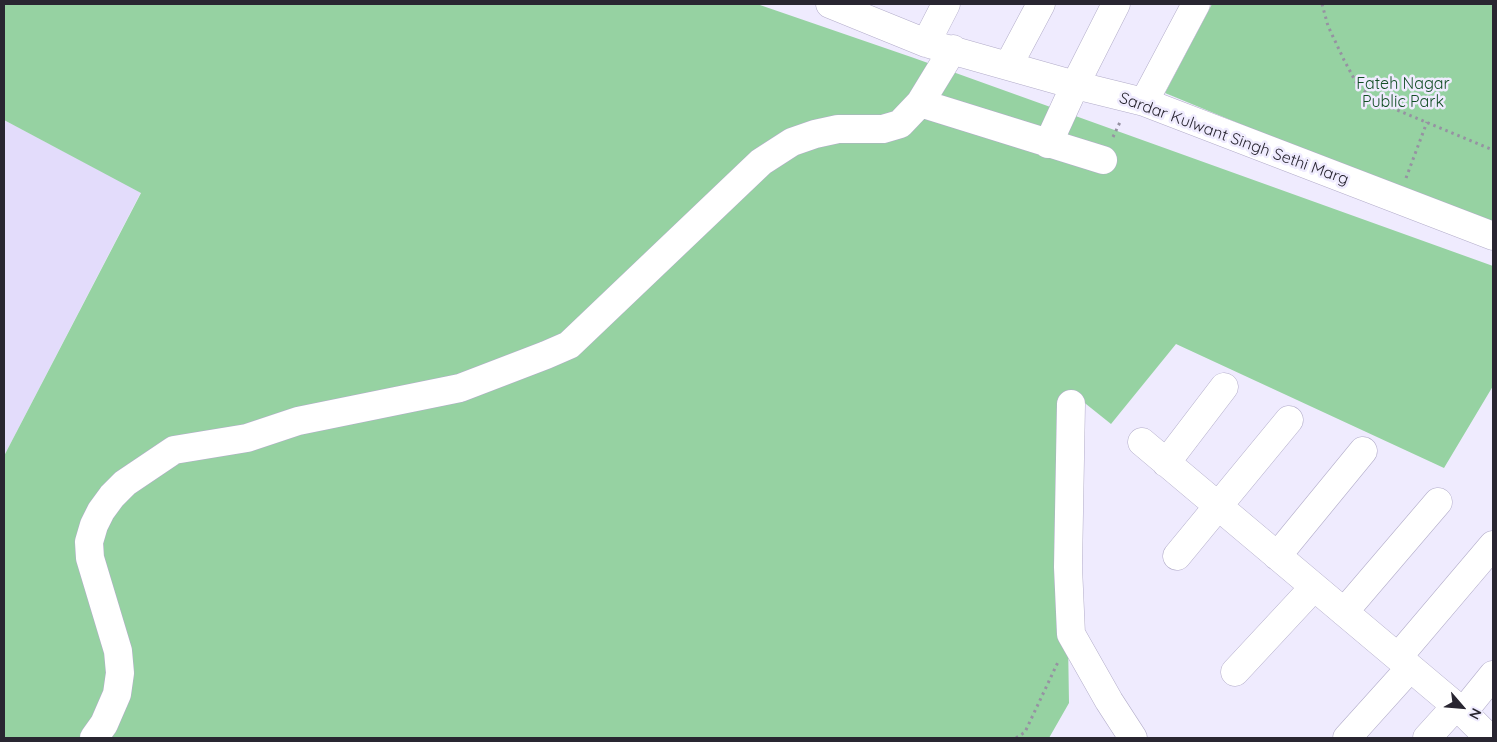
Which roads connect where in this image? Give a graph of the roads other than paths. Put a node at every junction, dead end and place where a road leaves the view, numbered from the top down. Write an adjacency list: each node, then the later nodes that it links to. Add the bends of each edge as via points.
1 (830, 4): 6 (street, Sardar Kulwant Singh Sethi Marg)
2 (946, 4): 6 (street)
3 (1041, 4): 8 (street)
4 (1116, 4): 9 (street)
5 (1196, 4): 10 (street)
6 (926, 43): 7 (street, Sardar Kulwant Singh Sethi Marg)
7 (953, 49): 8 (street, Sardar Kulwant Singh Sethi Marg); 11 (street)
8 (1008, 66): 9 (street, Sardar Kulwant Singh Sethi Marg)
9 (1075, 85): 10 (street, Sardar Kulwant Singh Sethi Marg); 12 (street)
10 (1137, 101): 14 (street, Sardar Kulwant Singh Sethi Marg)
11 (920, 104): 12 (street); 32 (street, via 900,124 884,129 838,129 815,134 792,142 761,162 569,345 460,388 298,421 247,438 174,450 125,484 101,511 89,542 90,558 118,651 120,673 117,694)
12 (1048, 144): 13 (street)
13 (1103, 160)
14 (1493, 236)
15 (1224, 388): 20 (street)
16 (1072, 404): 33 (street, via 1068,567 1071,634)
17 (1289, 420): 22 (street)
18 (1142, 442): 20 (street)
19 (1364, 451): 25 (street)
20 (1166, 463): 22 (street)
21 (1438, 502): 27 (street)
22 (1218, 506): 24 (street); 25 (street)
23 (1493, 545): 28 (street)
24 (1177, 556)
25 (1277, 556): 26 (street)
26 (1314, 587): 27 (street); 29 (street)
27 (1344, 612): 28 (street)
28 (1404, 663): 31 (street); 34 (street)
29 (1235, 672)
30 (1493, 675): 31 (street)
31 (1460, 709): 35 (street); 36 (street)
32 (94, 738)
33 (1133, 738)
34 (1347, 738)
35 (1427, 738)
36 (1488, 738)

